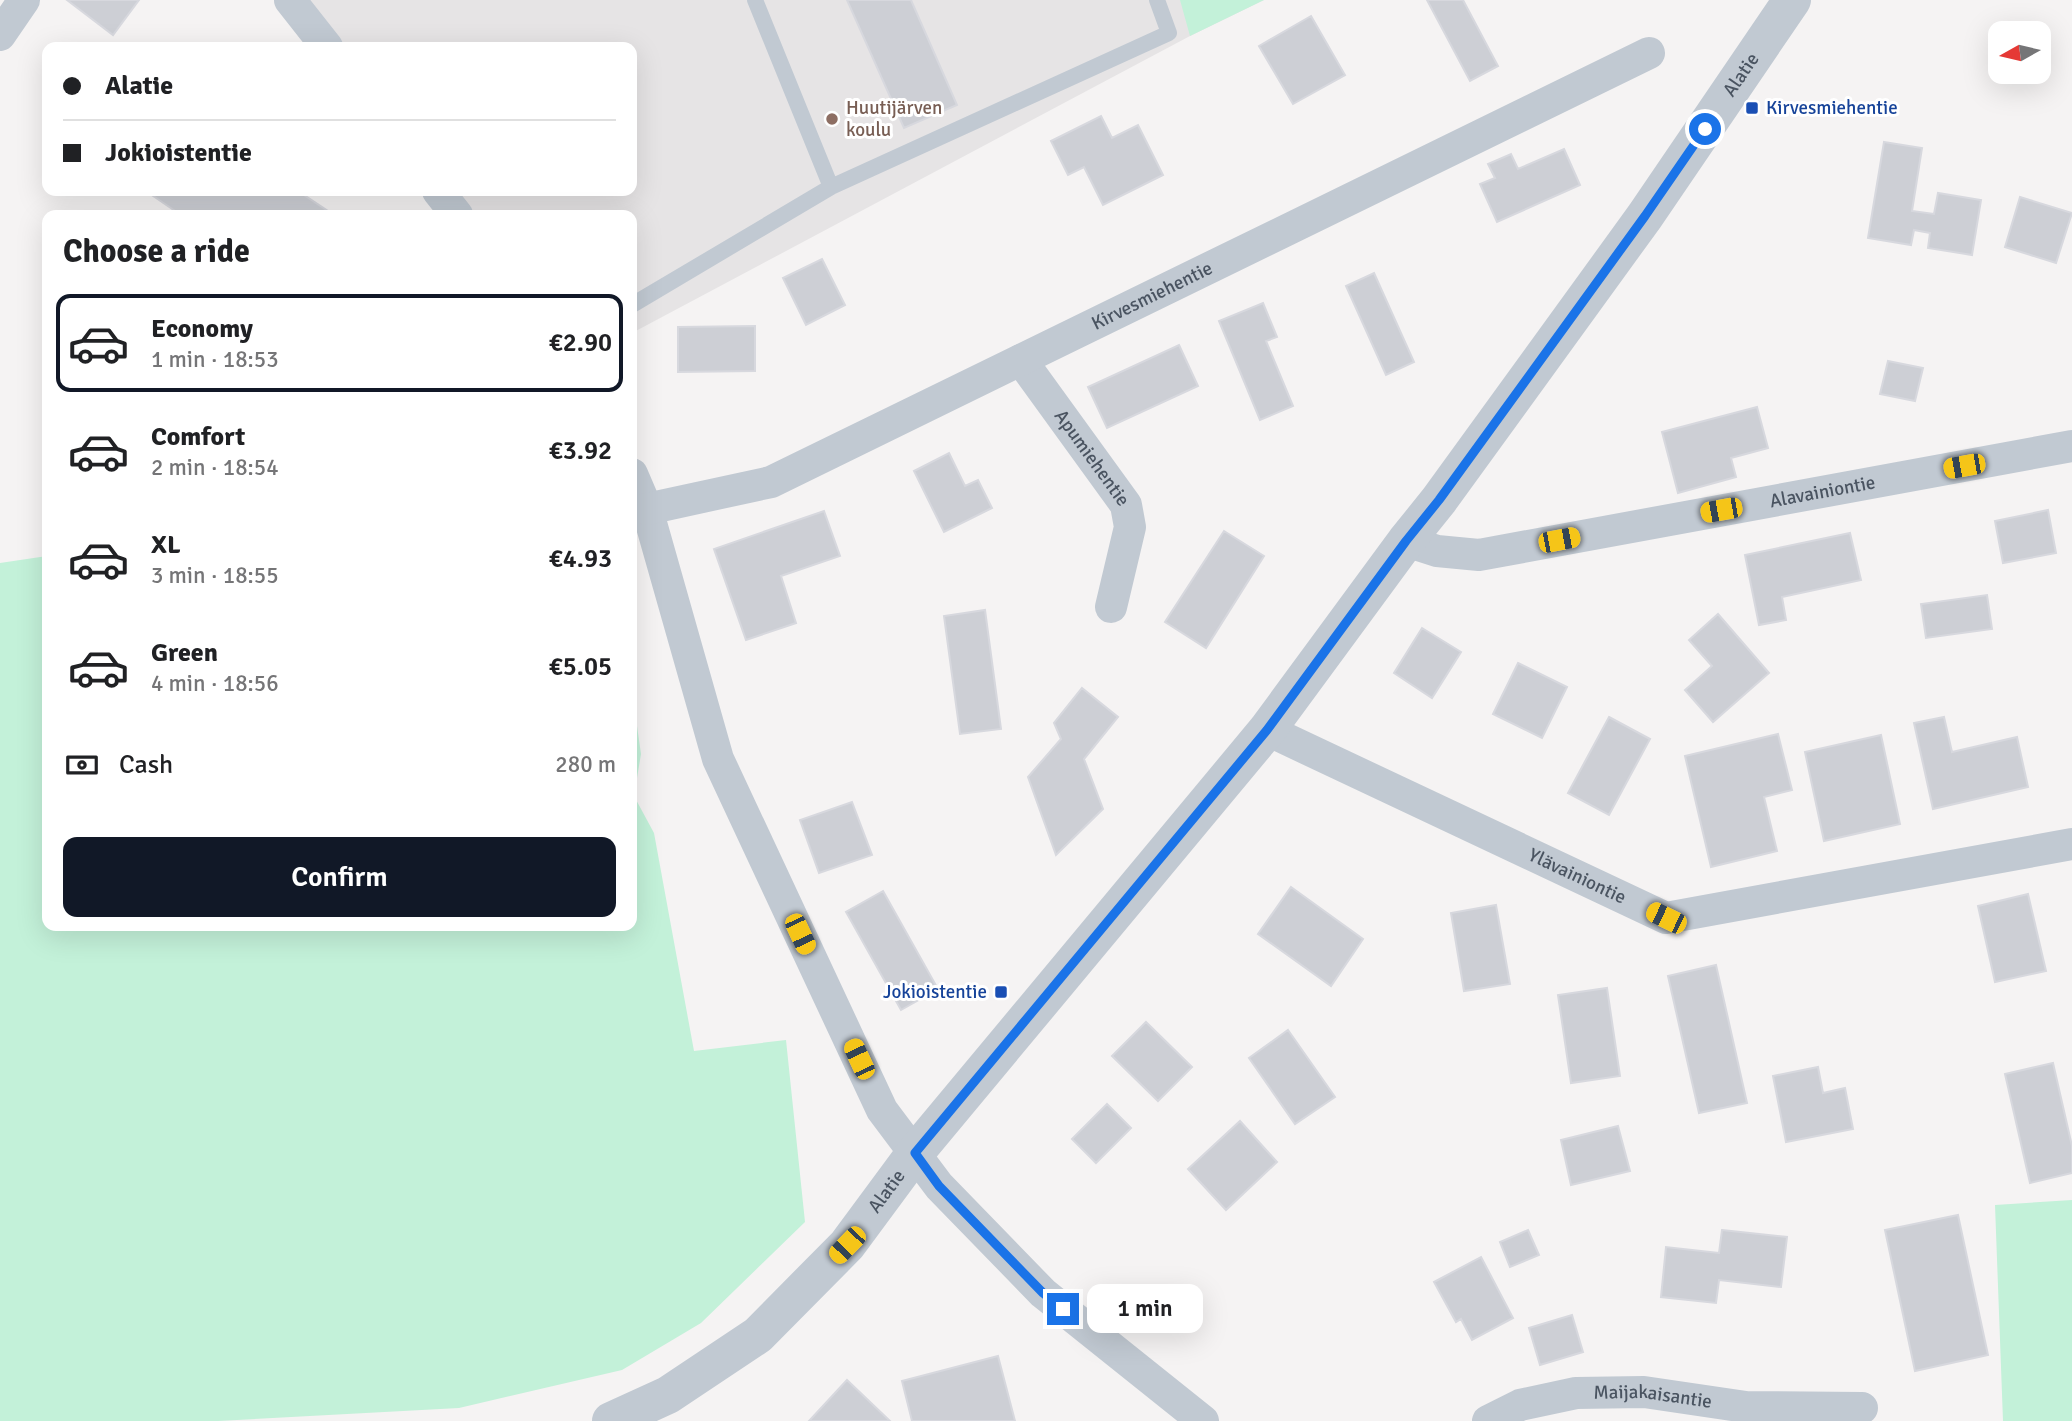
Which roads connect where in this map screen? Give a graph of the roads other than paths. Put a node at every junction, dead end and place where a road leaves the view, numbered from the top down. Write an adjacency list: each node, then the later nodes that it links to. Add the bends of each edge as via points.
1 (24, 0): 6 (street)
2 (290, 0): 7 (street)
3 (755, 0): 9 (lane)
4 (1157, 0): 9 (lane, via 1169,33)
5 (1792, 0): 17 (street, Alatie, via 1645,216)
6 (0, 35)
7 (323, 42)
8 (1648, 52): 13 (street, Kirvesmiehentie)
9 (831, 187): 12 (lane)
10 (442, 196): 11 (street)
11 (453, 210)
12 (637, 302)
13 (1021, 359): 16 (street, Kirvesmiehentie, via 771,482); 18 (street, Apumiehentie, via 1126,505 1130,527)
14 (2072, 446): 17 (street, Alavainiontie, via 1479,555 1437,551)
15 (637, 486): 16 (street)
16 (647, 509): 21 (street, via 718,759 882,1110)
17 (1406, 541): 19 (street, Alatie)
18 (1111, 607)
19 (1267, 730): 20 (street, Ylävainiontie, via 1666,918); 21 (street, Alatie)
20 (2072, 844)
21 (915, 1153): 23 (street, Alatie, via 847,1245 758,1335 668,1395); 24 (street, via 939,1186 1043,1293)
22 (1862, 1408): 25 (street, Maijakaisantie, via 1746,1407 1644,1392 1576,1393 1520,1405)
23 (611, 1421)
24 (1203, 1421)
25 (1488, 1421)

